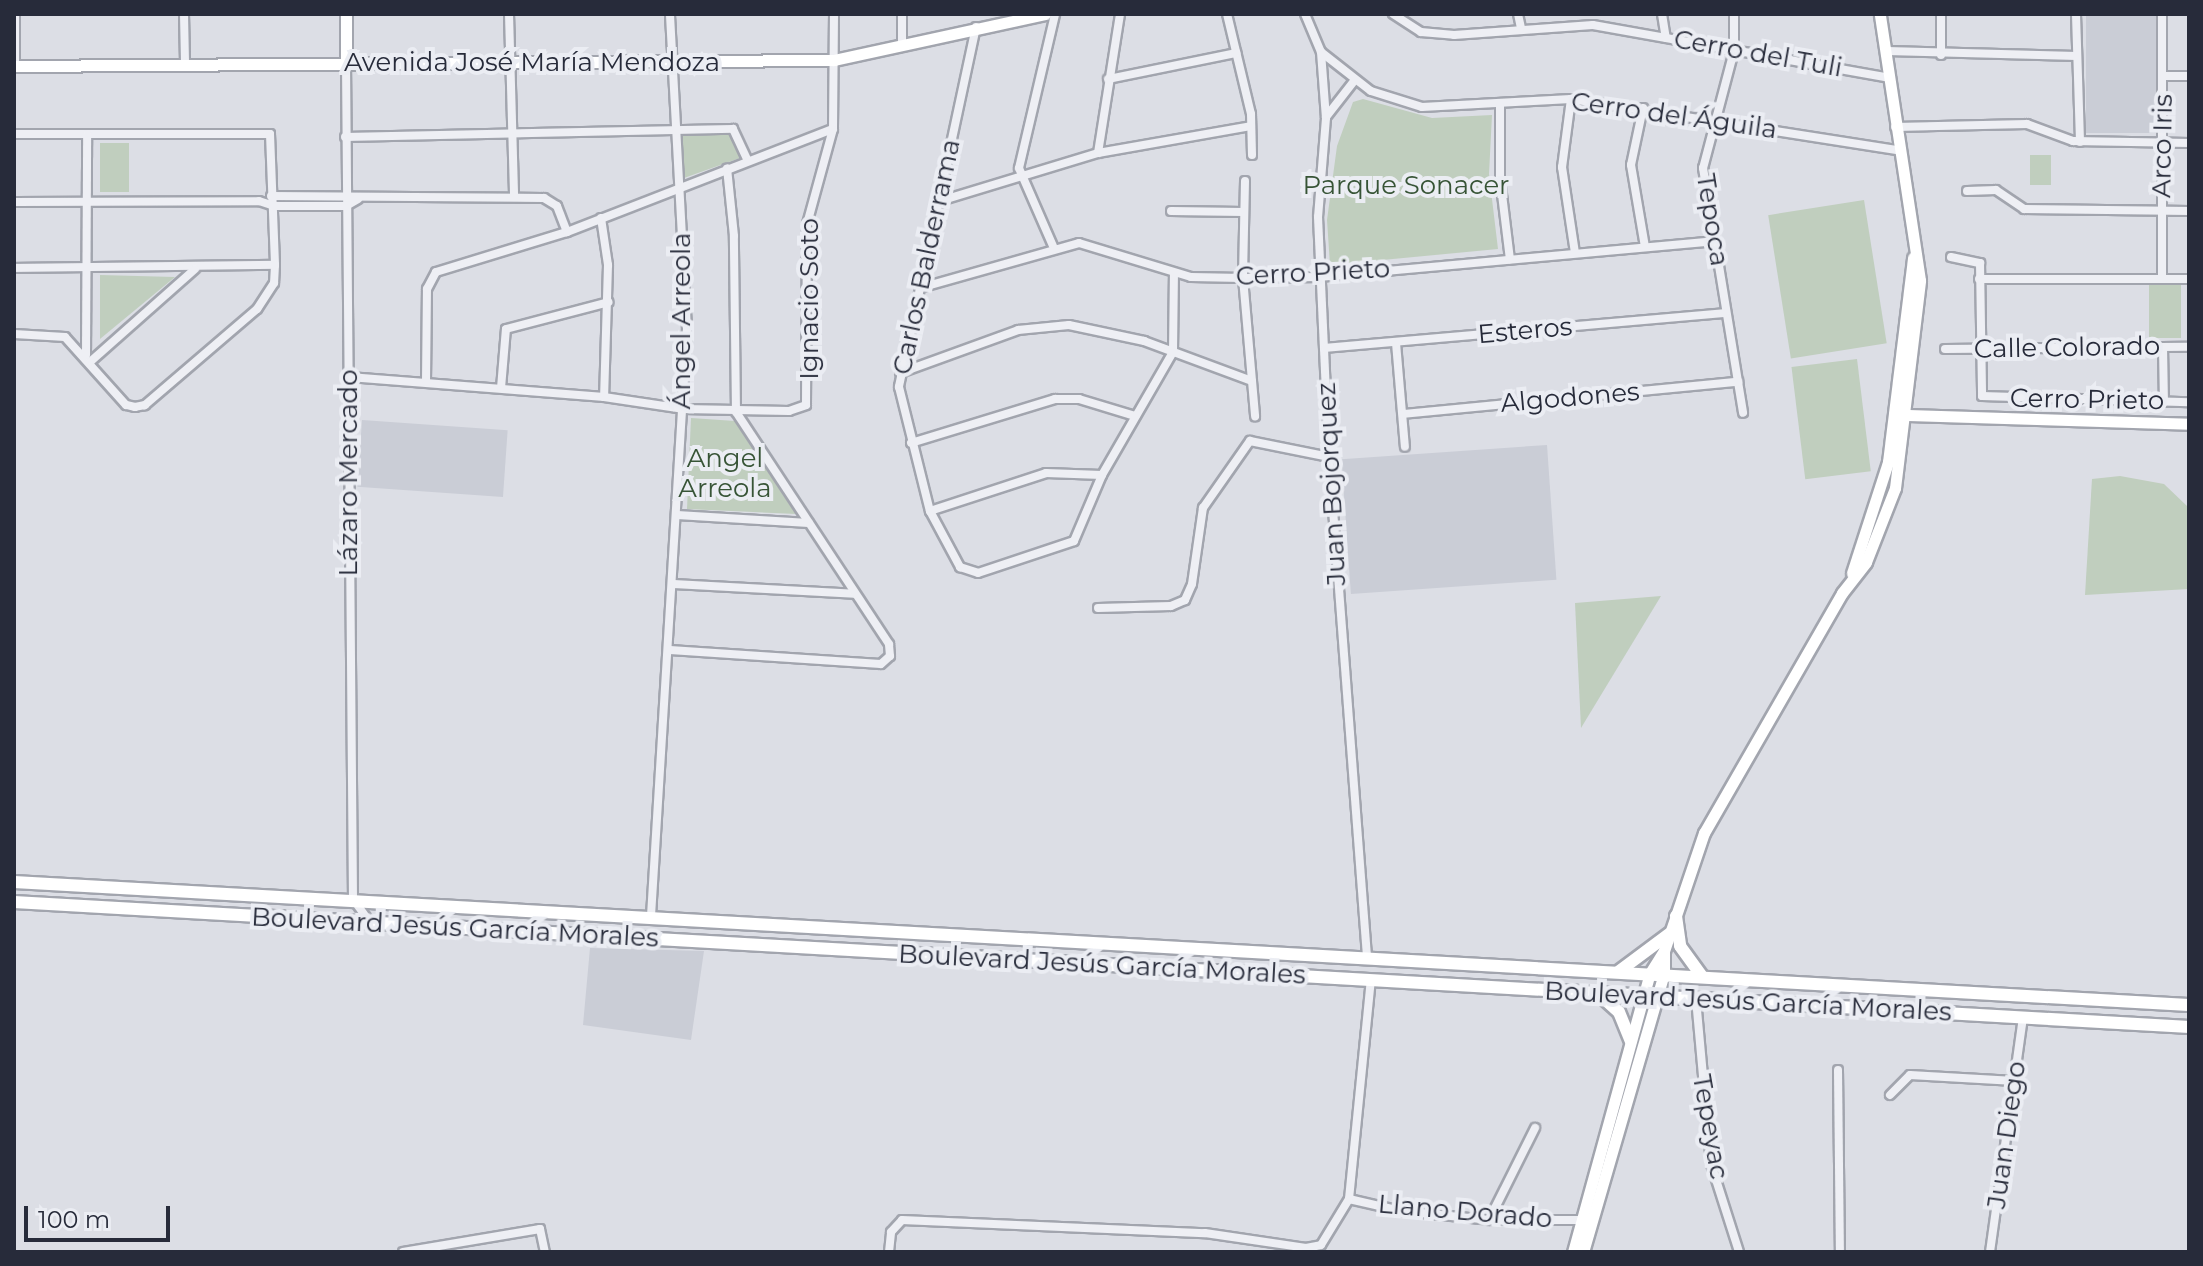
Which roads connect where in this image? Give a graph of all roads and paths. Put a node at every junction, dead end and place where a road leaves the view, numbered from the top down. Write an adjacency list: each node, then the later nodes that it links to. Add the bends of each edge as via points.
1 (15, 14): 38 (street)
2 (184, 14): 34 (street)
3 (346, 14): 35 (main road, Lázaro Mercado)
4 (509, 14): 36 (street)
5 (670, 14): 37 (street, Ángel Arreola)
6 (834, 14): 33 (street, Ignacio Soto)
7 (902, 14): 26 (street)
8 (1045, 14): 22 (main road, Avenida José María Mendoza)
9 (1055, 14): 65 (street)
10 (1120, 14): 42 (street)
11 (1227, 14): 30 (street)
12 (1305, 14): 29 (street, Juan Bojorquez)
13 (1393, 14): 24 (street, Cerro del Tuli, via 1421,32 1454,35)
14 (1518, 14): 24 (street)
15 (1592, 14): 23 (street)
16 (1662, 14): 25 (street)
17 (1734, 14): 27 (street, Tepoca)
18 (1880, 14): 28 (main road)
19 (1941, 14): 31 (street)
20 (2076, 14): 32 (street)
21 (2162, 14): 39 (street, Arco Iris)
22 (978, 20): 26 (main road, Avenida José María Mendoza); 75 (street, Carlos Balderrama)
23 (1593, 25): 24 (street, Cerro del Tuli); 25 (street, Cerro del Tuli)
24 (1521, 28)
25 (1666, 38): 27 (street, Cerro del Tuli)
26 (902, 44): 33 (main road, Avenida José María Mendoza)
27 (1734, 51): 41 (street, Cerro del Tuli); 48 (street, Tepoca)
28 (1887, 51): 31 (street); 41 (main road)
29 (1321, 52): 43 (street, Cerro del Águila); 47 (street, Juan Bojorquez)
30 (1236, 53): 42 (street); 49 (street)
31 (1941, 55): 32 (street)
32 (2077, 56): 57 (street)
33 (834, 60): 37 (main road, Avenida José María Mendoza); 51 (street, Ignacio Soto)
34 (185, 63): 35 (main road, Avenida José María Mendoza); 38 (main road, Avenida José María Mendoza)
35 (346, 63): 36 (main road, Avenida José María Mendoza); 56 (street, Lázaro Mercado)
36 (510, 64): 37 (main road, Avenida José María Mendoza); 55 (street)
37 (670, 64): 52 (street, Ángel Arreola)
38 (15, 66)
39 (2164, 76): 40 (street); 58 (street, Arco Iris)
40 (2189, 76)
41 (1890, 78): 50 (main road)
42 (1108, 79): 61 (street)
43 (1354, 81): 45 (street, Cerro del Águila, via 1422,107); 47 (street)
44 (1571, 99): 45 (street, Cerro del Águila); 46 (street, Cerro del Águila); 88 (street, via 1562,167)
45 (1500, 105): 91 (street, via 1500,178)
46 (1643, 108): 48 (street, Cerro del Águila); 87 (street, via 1631,165)
47 (1326, 118): 97 (street, Juan Bojorquez, via 1319,197)
48 (1718, 119): 60 (street, Cerro del Águila); 85 (street, Tepoca, via 1703,160)
49 (1251, 126): 61 (street); 62 (street)
50 (1895, 127): 57 (street, via 2036,124); 60 (main road)
51 (833, 129): 63 (street); 125 (street, Ignacio Soto, via 807,224 810,395 806,405 789,411)
52 (674, 130): 55 (street); 63 (street, via 737,131); 67 (street, Ángel Arreola)
53 (14, 134): 54 (street)
54 (87, 134): 70 (street, via 266,133 272,138); 73 (street)
55 (511, 136): 56 (street); 71 (street)
56 (345, 137): 69 (street, Lázaro Mercado)
57 (2080, 142): 58 (street)
58 (2163, 143): 59 (street); 80 (street, Arco Iris)
59 (2189, 143)
60 (1898, 150): 89 (main road)
61 (1098, 153): 65 (street)
62 (1252, 155)
63 (748, 161): 64 (street)
64 (727, 168): 67 (street); 125 (street, via 734,236)
65 (1020, 175): 75 (street); 86 (street)
66 (1245, 181): 82 (street)
67 (677, 186): 83 (street); 124 (street, Ángel Arreola, via 687,274)
68 (1967, 191): 80 (street, via 1996,190 2024,209)
69 (346, 193): 70 (street); 72 (street); 78 (street, Lázaro Mercado)
70 (274, 195): 74 (street); 77 (street)
71 (514, 196): 72 (street); 84 (street, via 552,200)
72 (358, 199): 78 (street)
73 (89, 201): 74 (street); 76 (street); 94 (street)
74 (259, 201): 77 (street)
75 (940, 201): 103 (street, Carlos Balderrama)
76 (14, 202)
77 (274, 206): 78 (street); 92 (street)
78 (346, 206): 116 (street, Lázaro Mercado)
79 (1171, 211): 82 (street)
80 (2163, 211): 81 (street); 100 (street, Arco Iris)
81 (2189, 211)
82 (1243, 212): 99 (street)
83 (601, 218): 84 (street); 104 (street)
84 (567, 232): 118 (street, via 436,272 427,289)
85 (1715, 241): 87 (street, Cerro Prieto); 105 (street, Tepoca)
86 (1053, 246): 96 (street, Cerro Prieto, via 1100,247); 103 (street, Cerro Prieto)
87 (1645, 247): 88 (street, Cerro Prieto)
88 (1575, 253): 91 (street, Cerro Prieto)
89 (1914, 255): 98 (main road); 128 (main road, via 1920,296)
90 (1951, 257): 101 (street, via 1978,261)
91 (1510, 259): 97 (street, Cerro Prieto)
92 (275, 265): 95 (street); 114 (street, via 274,283 257,309 145,405 126,405)
93 (14, 268): 94 (street)
94 (90, 269): 95 (street); 114 (street)
95 (195, 269): 114 (street)
96 (1174, 273): 99 (street, Cerro Prieto); 113 (street)
97 (1320, 277): 99 (street, Cerro Prieto); 110 (street, Juan Bojorquez)
98 (1910, 277): 128 (main road, via 1914,304 1903,406); 139 (main road, via 1888,462)
99 (1243, 278): 117 (street)
100 (2162, 278): 101 (street); 102 (street)
101 (1979, 279): 111 (street)
102 (2189, 279)
103 (920, 288): 115 (street, Carlos Balderrama)
104 (609, 302): 120 (street, via 506,329); 121 (street)
105 (1725, 313): 107 (street, Esteros); 119 (street, Tepoca)
106 (14, 334): 114 (street, via 65,337)
107 (1396, 343): 110 (street, Esteros); 127 (street)
108 (2163, 347): 109 (street, Calle Colorado); 111 (street, Calle Colorado); 122 (street)
109 (2189, 347)
110 (1325, 348): 134 (street, Juan Bojorquez)
111 (1980, 348): 112 (street, Calle Colorado); 122 (street, Cerro Prieto, via 1985,398)
112 (1945, 349)
113 (1173, 352): 115 (street, via 1103,330 1045,325); 117 (street); 129 (street)
114 (89, 358)
115 (900, 373): 132 (street, Carlos Balderrama)
116 (349, 377): 118 (street); 146 (street, Lázaro Mercado)
117 (1252, 381): 130 (street)
118 (426, 382): 120 (street)
119 (1738, 382): 126 (street, Tepoca); 127 (street, Algodones)
120 (501, 388): 121 (street)
121 (604, 397): 124 (street)
122 (2164, 402): 123 (street, Cerro Prieto)
123 (2189, 402)
124 (684, 409): 125 (street); 137 (street, Ángel Arreola)
125 (736, 412): 138 (street)
126 (1743, 413)
127 (1403, 414): 133 (street)
128 (1908, 415): 131 (main road); 139 (main road, via 1900,420 1885,495); 141 (main road, via 1884,522 1866,562)
129 (1135, 416): 132 (street, via 1090,401 1055,399); 135 (street)
130 (1255, 416)
131 (2189, 424)
132 (911, 443): 136 (street, Carlos Balderrama)
133 (1405, 447)
134 (1329, 457): 143 (street, via 1250,441 1203,508 1185,600 1171,606); 155 (street, Juan Bojorquez)
135 (1102, 475): 136 (street, via 1046,473); 136 (street, Carlos Balderrama, via 1074,541 978,573 966,571 951,556)
136 (930, 511)
137 (677, 515): 138 (street); 140 (street, Ángel Arreola)
138 (809, 523): 142 (street)
139 (1867, 531): 141 (main road)
140 (673, 584): 142 (street); 144 (street, Ángel Arreola)
141 (1847, 585): 149 (main road, via 1714,813)
142 (855, 594): 144 (street, via 889,644 890,656 881,664)
143 (1098, 608)
144 (670, 650): 148 (street, Ángel Arreola)
145 (14, 882): 146 (main road, Boulevard Jesús García Morales)
146 (353, 899): 148 (main road, Boulevard Jesús García Morales); 151 (street, via 360,914)
147 (14, 902): 151 (main road, Boulevard Jesús García Morales)
148 (651, 916): 150 (main road, Boulevard Jesús García Morales)
149 (1676, 916): 152 (main road); 159 (main road, via 1680,946)
150 (730, 921): 153 (main road); 155 (main road, Boulevard Jesús García Morales)
151 (374, 922): 153 (main road, Boulevard Jesús García Morales)
152 (1669, 934): 154 (main road); 156 (main road)
153 (727, 944): 160 (main road, Boulevard Jesús García Morales)
154 (1664, 951): 157 (main road); 158 (main road)
155 (1367, 956): 156 (main road, Boulevard Jesús García Morales)
156 (1618, 972): 157 (main road, Boulevard Jesús García Morales)
157 (1650, 973): 158 (main road, Boulevard Jesús García Morales); 162 (main road)
158 (1664, 974): 159 (main road, Boulevard Jesús García Morales); 163 (main road)
159 (1702, 976): 165 (main road, Boulevard Jesús García Morales)
160 (1371, 980): 161 (main road, Boulevard Jesús García Morales); 174 (street)
161 (1600, 995): 162 (main road, Boulevard Jesús García Morales); 168 (main road, via 1619,1012)
162 (1643, 996): 163 (main road, Boulevard Jesús García Morales); 168 (main road)
163 (1658, 997): 164 (main road, Boulevard Jesús García Morales); 172 (main road)
164 (1696, 999): 166 (main road, Boulevard Jesús García Morales); 182 (street, Tepeyac, via 1711,1164)
165 (2189, 1005)
166 (2023, 1018): 167 (main road, Boulevard Jesús García Morales); 170 (street, Juan Diego)
167 (2189, 1027)
168 (1631, 1041): 172 (main road)
169 (1838, 1070): 183 (street)
170 (2015, 1081): 171 (street, via 1910,1075); 184 (street, Juan Diego)
171 (1890, 1095)
172 (1615, 1123): 176 (main road); 181 (main road)
173 (1535, 1128): 175 (street)
174 (1349, 1199): 175 (street, Llano Dorado, via 1387,1209); 179 (street, via 1330,1236 1315,1248 1205,1233 902,1220 891,1232)
175 (1489, 1220): 176 (street, Llano Dorado)
176 (1582, 1220): 180 (main road)
177 (403, 1252): 178 (street, via 540,1229)
178 (545, 1252)
179 (889, 1252)
180 (1573, 1252)
181 (1583, 1252)
182 (1739, 1252)
183 (1840, 1252)
184 (1990, 1252)

